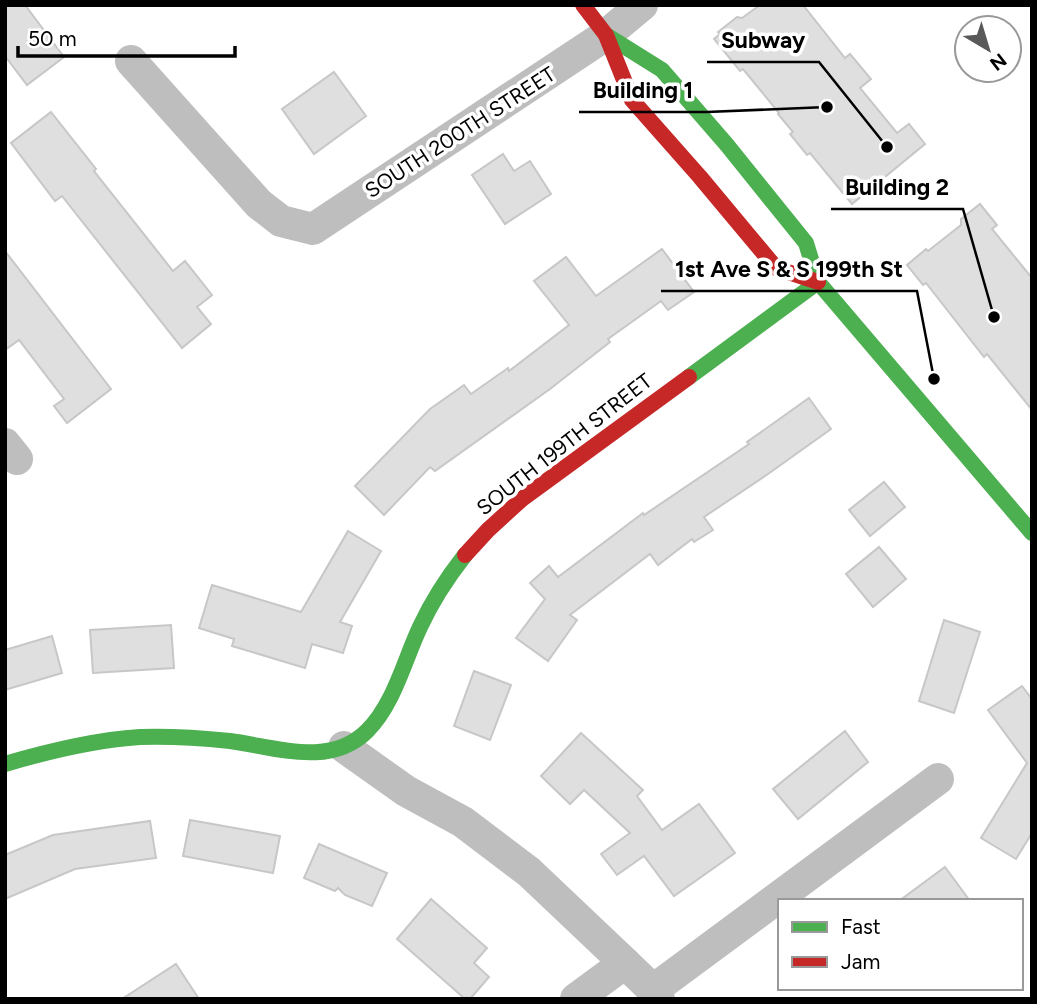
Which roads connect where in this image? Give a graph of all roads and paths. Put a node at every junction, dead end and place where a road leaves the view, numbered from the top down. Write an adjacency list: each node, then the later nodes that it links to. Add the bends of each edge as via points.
1 (583, 5): 3 (main road)
2 (642, 5): 3 (street, SOUTH 200TH STREET)
3 (606, 36): 4 (street, SOUTH 200TH STREET, via 313,229 281,221 259,204); 5 (main road, via 662,70 727,145 806,243); 5 (main road, via 632,100 776,268)
4 (131, 61)
5 (818, 282): 6 (main road); 7 (main road, SOUTH 199TH STREET, via 540,484 482,535 437,592 381,712 369,729)
6 (1032, 533)
7 (344, 747): 8 (main road, via 300,752 157,737 65,747); 12 (street, via 406,791 463,822 529,872)
8 (5, 764)
9 (938, 779): 10 (street)
10 (781, 899)
11 (778, 901): 13 (street)
12 (625, 963): 13 (street); 14 (street)
13 (656, 994)
14 (576, 999)

